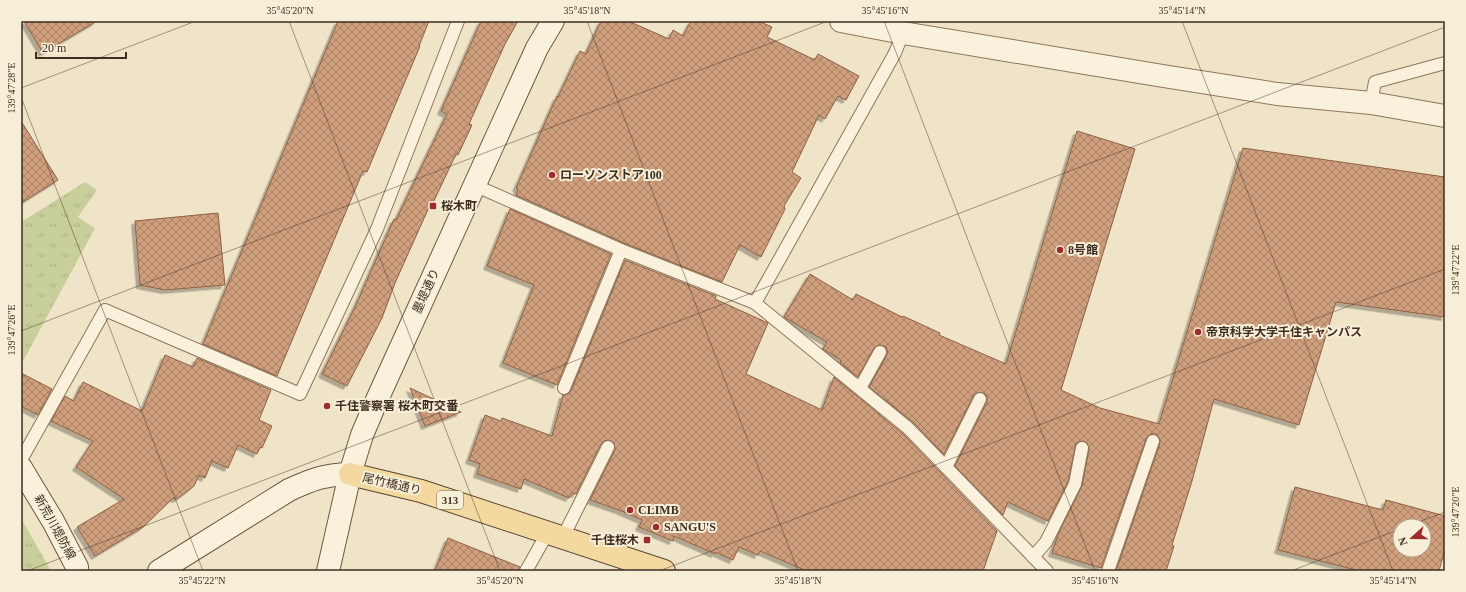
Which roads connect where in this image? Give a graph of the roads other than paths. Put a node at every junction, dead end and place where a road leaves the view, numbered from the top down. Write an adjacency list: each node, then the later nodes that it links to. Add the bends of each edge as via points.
1 (458, 21): 18 (lane, via 376,230 300,394 105,310)
2 (553, 21): 8 (main road, 墨堤通り, via 537,48)
3 (841, 21): 4 (main road)
4 (902, 33): 6 (main road, via 1270,93); 10 (lane, via 895,53)
5 (1445, 63): 6 (lane, via 1375,82)
6 (1371, 103): 7 (main road)
7 (1445, 116)
8 (474, 185): 9 (lane); 21 (main road, 墨堤通り, via 376,402)
9 (621, 250): 10 (lane); 12 (lane)
10 (755, 304): 13 (lane)
11 (880, 352): 13 (lane)
12 (564, 388)
13 (860, 388): 19 (lane, via 908,428)
14 (980, 398): 19 (lane)
15 (1153, 441): 30 (lane)
16 (608, 447): 22 (lane)
17 (1082, 448): 23 (lane, via 1075,484 1046,542)
18 (21, 460)
19 (946, 467): 23 (lane)
20 (21, 468): 24 (main road, 新荒川堤防線)
21 (350, 474): 22 (main road, 尾竹橋通り / 313, via 421,490); 25 (main road, 墨堤通り); 26 (main road, 尾竹橋通り, via 330,474 289,490)
22 (555, 534): 27 (lane); 28 (main road, 尾竹橋通り / 313)
23 (1033, 557): 29 (lane)
24 (77, 566)
25 (332, 569)
26 (159, 571)
27 (526, 571)
28 (664, 571)
29 (1047, 571)
30 (1108, 571)

